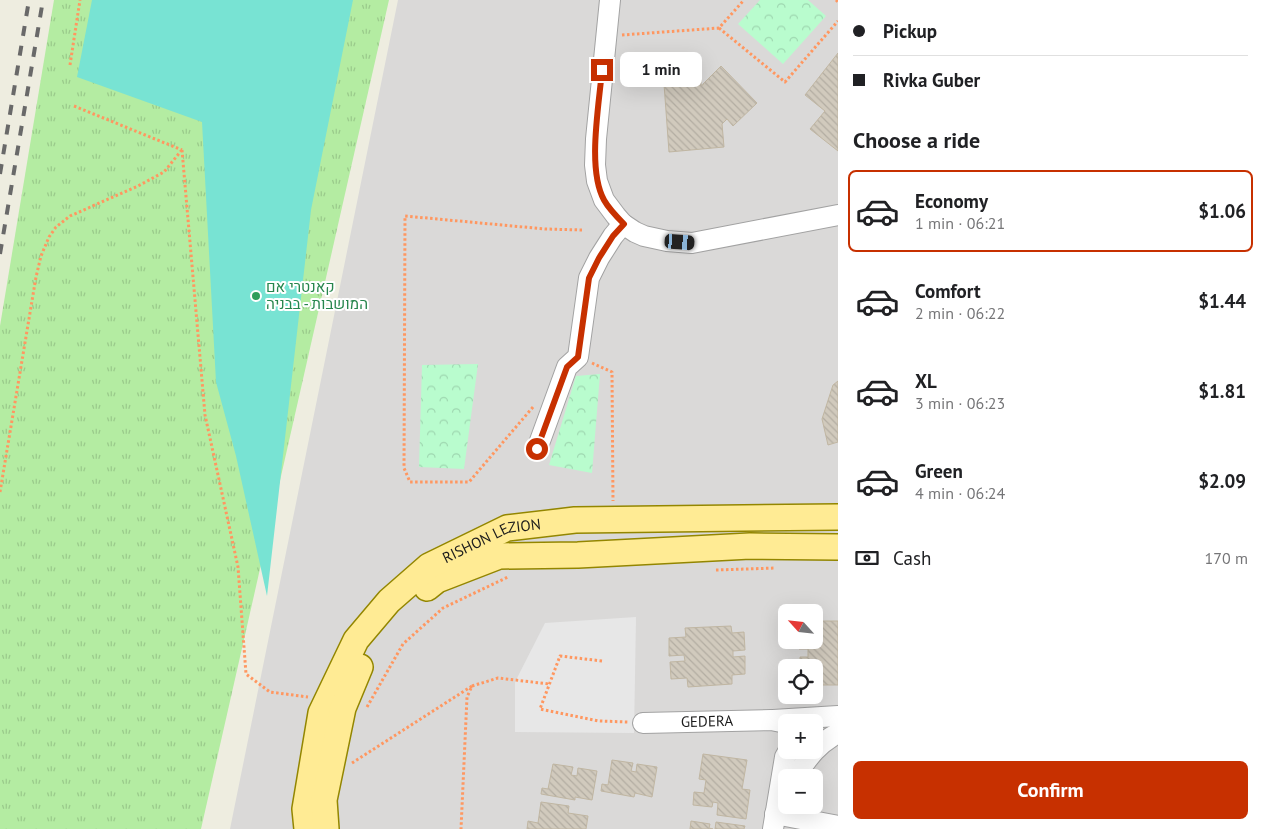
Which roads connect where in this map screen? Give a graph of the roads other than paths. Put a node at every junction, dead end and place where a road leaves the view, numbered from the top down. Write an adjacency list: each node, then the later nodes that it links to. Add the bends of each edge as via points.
1 (610, 0): 3 (street, via 595,165 604,200)
2 (838, 215): 3 (street, via 692,243 667,242 644,236)
3 (624, 224): 4 (street, via 613,236 589,278 578,357 567,367)
4 (537, 449)
5 (838, 517): 10 (main road, RISHON LEZION, via 575,520 507,528 429,566 389,601 356,640 321,713)
6 (838, 547): 10 (main road, RISHON LEZION, via 750,546 499,556 437,580 396,613 366,654 343,708)
7 (643, 722): 8 (street, GEDERA)
8 (778, 722)
9 (786, 759): 11 (street)
10 (312, 813): 13 (main road)
11 (774, 821): 12 (street)
12 (838, 826)
13 (326, 829)

